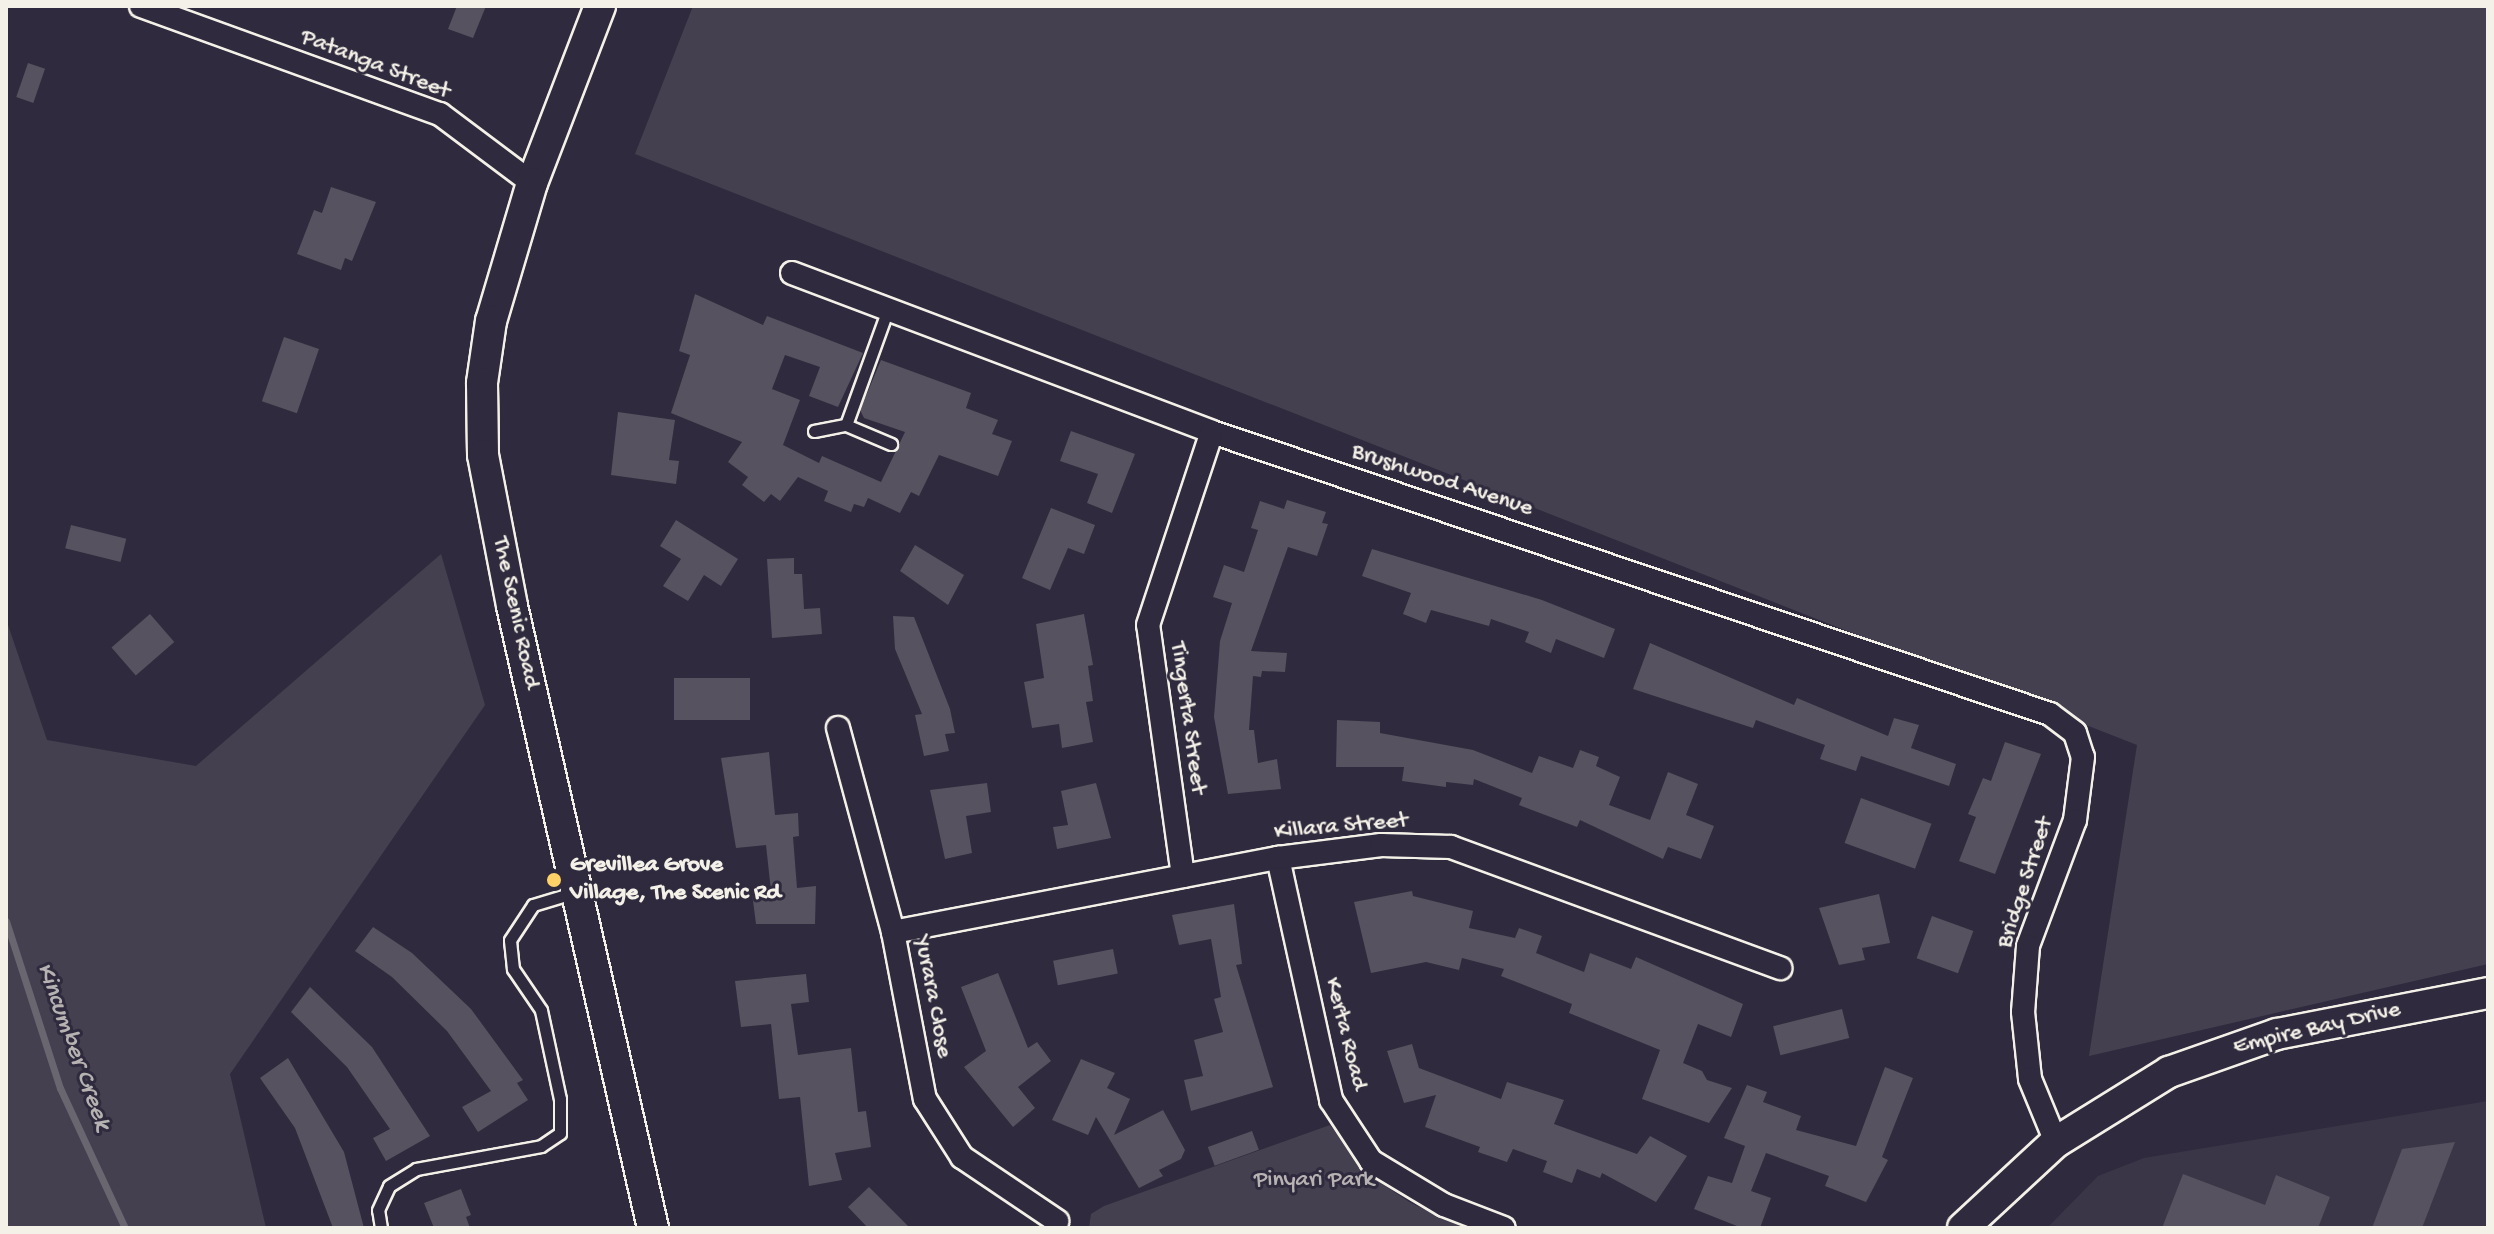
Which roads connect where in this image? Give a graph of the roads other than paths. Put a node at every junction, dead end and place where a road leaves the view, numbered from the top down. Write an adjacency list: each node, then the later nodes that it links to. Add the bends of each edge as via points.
1 (141, 6): 3 (street, Patanga Street, via 440,114)
2 (600, 6): 3 (main road, The Scenic Road)
3 (532, 183): 14 (main road, The Scenic Road, via 491,321 482,383 483,455)
4 (792, 273): 5 (street, Brushwood Avenue)
5 (888, 309): 6 (lane); 8 (street, Brushwood Avenue)
6 (846, 425): 7 (lane); 9 (lane)
7 (814, 431)
8 (1212, 432): 11 (street, Brushwood Avenue, via 1992,690 2050,714); 13 (street, Tingerta Street, via 1148,625)
9 (891, 444)
10 (838, 728): 15 (street, Yurara Close)
11 (2075, 733): 18 (street, Bridge Street, via 2083,757 2083,787 2028,946 2023,1012 2030,1079)
12 (1278, 858): 13 (street, Killara Street); 16 (street, Killara Street, via 1381,845 1451,847); 20 (street, Kerta Road, via 1331,1100 1371,1161 1444,1205)
13 (1183, 876): 15 (street, Killara Street)
14 (576, 892): 21 (lane, via 533,905 510,940 513,969 541,1010 560,1099 560,1133 541,1146 416,1169 389,1186 378,1210); 22 (main road, The Scenic Road)
15 (893, 932): 19 (street, Yurara Close, via 925,1099 962,1157)
16 (1780, 968)
17 (2488, 993): 18 (main road, Empire Bay Drive, via 2277,1034 2211,1054 2133,1092)
18 (2056, 1142): 23 (main road, Empire Bay Drive)
19 (1057, 1221)
20 (1493, 1226)
21 (381, 1228)
22 (653, 1228)
23 (1963, 1228)

